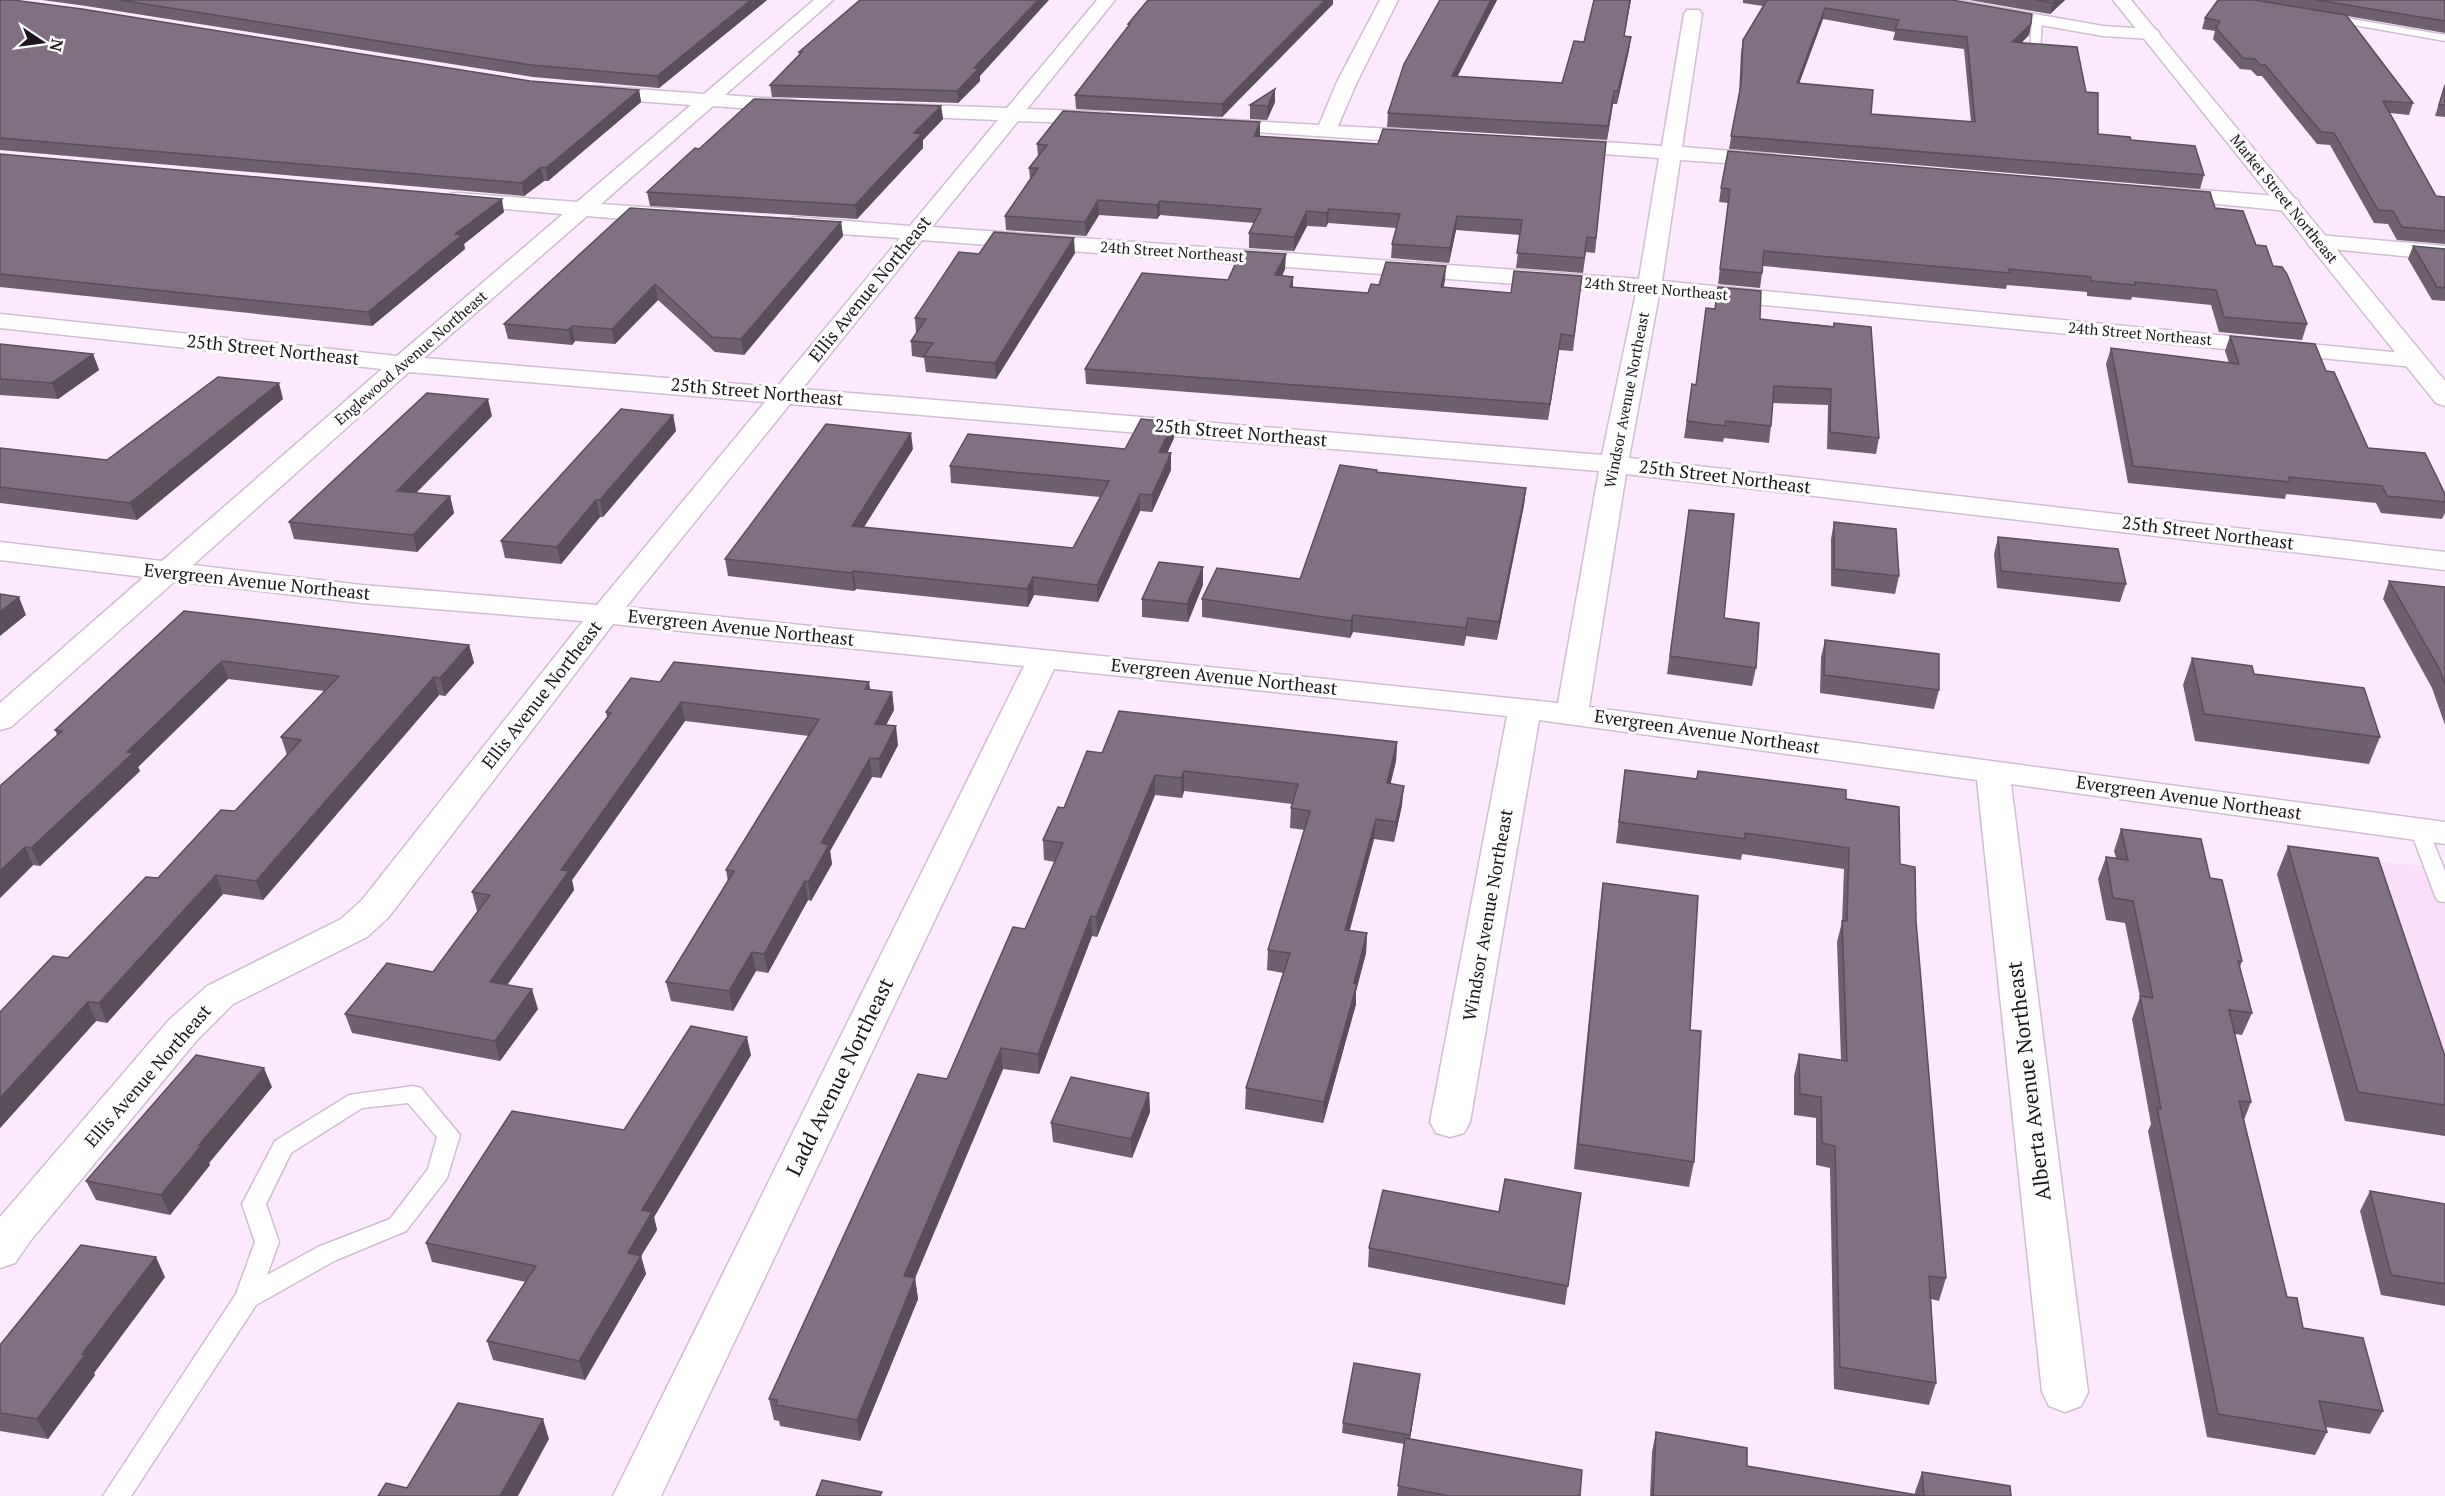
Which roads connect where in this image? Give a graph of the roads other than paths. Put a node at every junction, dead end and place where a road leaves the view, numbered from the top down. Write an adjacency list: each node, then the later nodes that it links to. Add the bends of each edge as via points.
1 (824, 0): 13 (street, Englewood Avenue Northeast)
2 (1106, 0): 16 (street, Ellis Avenue Northeast)
3 (1389, 0): 19 (street)
4 (1926, 0): 8 (street)
5 (2122, 0): 9 (street, Market Street Northeast)
6 (1693, 14): 22 (street, Windsor Avenue Northeast)
7 (2315, 16): 10 (lane)
8 (2037, 19): 9 (street, via 2103,31); 11 (lane)
9 (2151, 34): 26 (street, Market Street Northeast)
10 (2445, 38)
11 (2035, 52)
12 (571, 89): 13 (street)
13 (707, 101): 14 (street); 27 (street, Englewood Avenue Northeast)
14 (813, 108)
15 (882, 110): 16 (street)
16 (1013, 113): 17 (street); 30 (street, Ellis Avenue Northeast)
17 (1129, 120)
18 (1198, 124): 19 (street)
19 (1326, 131): 20 (street)
20 (1445, 138)
21 (1540, 144): 22 (street)
22 (1671, 152): 23 (street); 33 (street, Windsor Avenue Northeast)
23 (1789, 161)
24 (2153, 192): 26 (street)
25 (440, 197): 27 (street)
26 (2289, 204): 31 (street, Market Street Northeast)
27 (583, 210): 28 (street); 36 (street, Englewood Avenue Northeast)
28 (690, 217)
29 (773, 223): 30 (street, 24th Street Northeast)
30 (915, 232): 33 (street, 24th Street Northeast); 37 (street, Ellis Avenue Northeast)
31 (2319, 242): 32 (street); 35 (street, Market Street Northeast)
32 (2445, 253)
33 (1649, 287): 35 (street, 24th Street Northeast); 39 (street, Windsor Avenue Northeast)
34 (0, 321): 36 (street, 25th Street Northeast)
35 (2414, 360): 38 (street, Market Street Northeast)
36 (403, 364): 37 (street, 25th Street Northeast); 42 (street, Englewood Avenue Northeast)
37 (784, 394): 39 (street, 25th Street Northeast); 43 (street, Ellis Avenue Northeast)
38 (2445, 398)
39 (1614, 464): 41 (street, 25th Street Northeast); 46 (street, Windsor Avenue Northeast)
40 (0, 551): 42 (street, Evergreen Avenue Northeast)
41 (2445, 561)
42 (169, 572): 43 (street, Evergreen Avenue Northeast, via 362,594); 47 (street, Englewood Avenue Northeast)
43 (605, 614): 44 (street, Evergreen Avenue Northeast); 52 (street, Ellis Avenue Northeast, via 375,909 354,928 220,995 183,1030)
44 (1044, 658): 45 (street, Evergreen Avenue Northeast); 56 (street, Ladd Avenue Northeast)
45 (1526, 708): 46 (street, Evergreen Avenue Northeast); 51 (street, Windsor Avenue Northeast)
46 (1572, 714): 48 (street, Evergreen Avenue Northeast)
47 (0, 720)
48 (1993, 771): 49 (street, Evergreen Avenue Northeast); 54 (street, Alberta Avenue Northeast)
49 (2432, 831): 50 (lane)
50 (2445, 896)
51 (1450, 1122)
52 (0, 1251)
53 (247, 1298): 53 (lane, via 267,1242 254,1204 283,1148 357,1101 413,1094 449,1135 439,1172 398,1225 326,1254); 55 (lane)
54 (2065, 1392)
55 (117, 1496)
56 (637, 1496)

